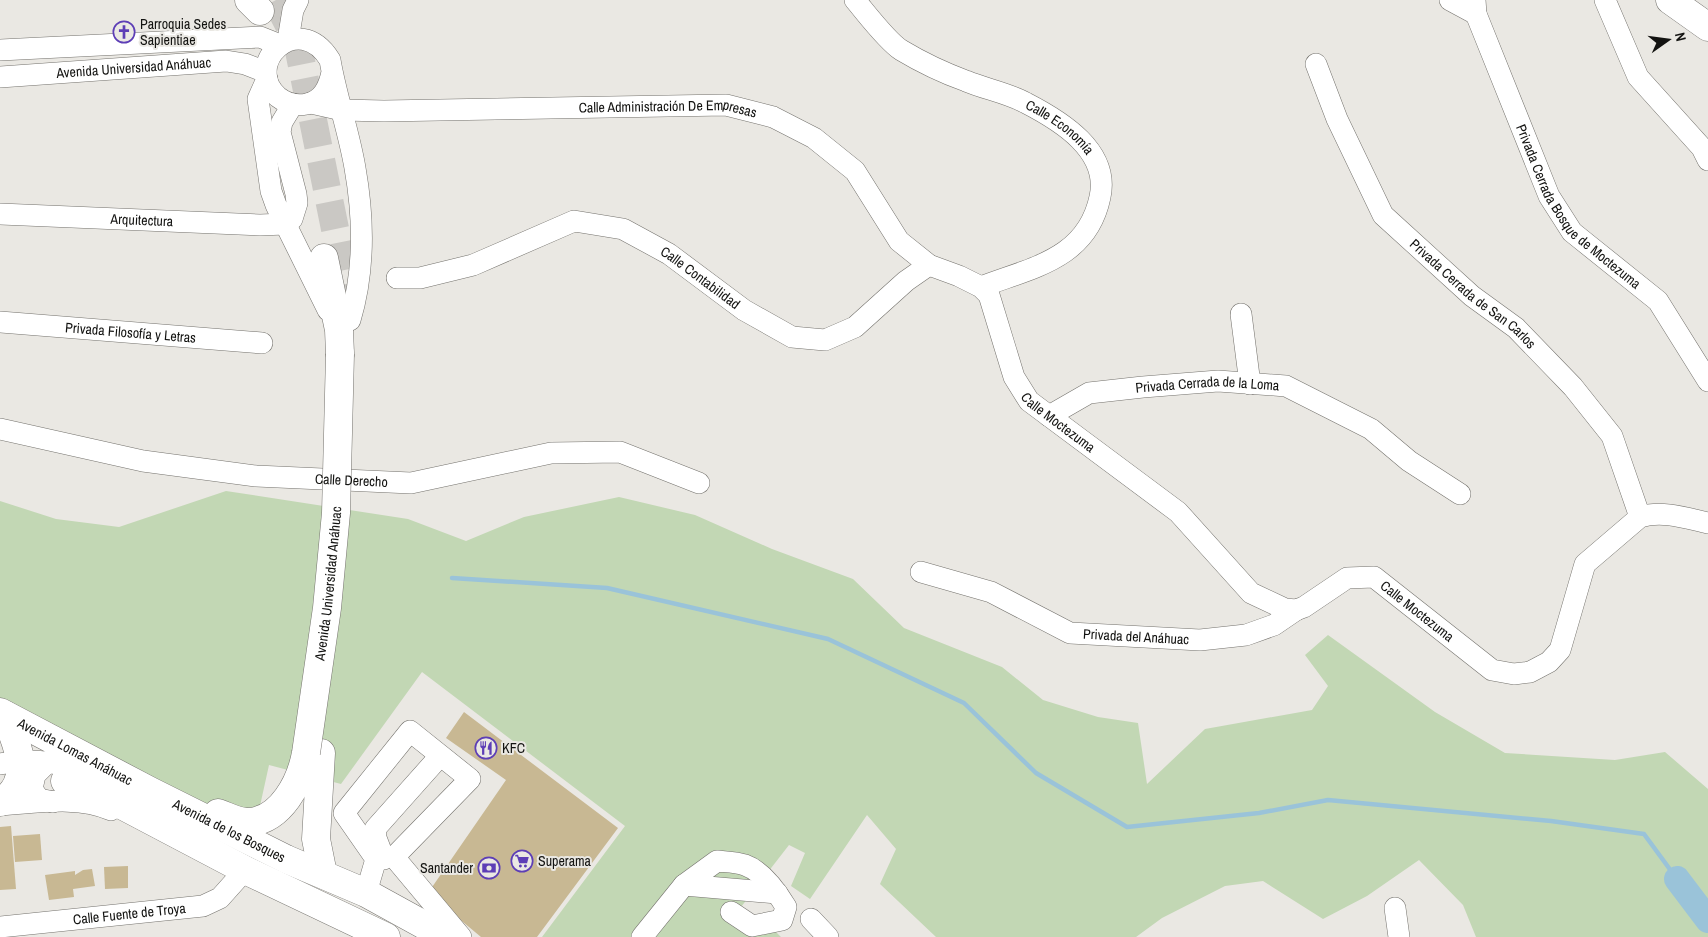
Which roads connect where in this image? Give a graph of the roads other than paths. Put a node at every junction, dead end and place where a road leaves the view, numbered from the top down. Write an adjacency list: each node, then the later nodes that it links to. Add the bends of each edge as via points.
1 (298, 0): 8 (street)
2 (854, 0): 22 (street, Calle Economía, via 899,49 965,81 1025,102 1074,132 1096,160 1102,189 1096,216 1079,242 1051,261)
3 (1450, 0): 6 (street, Privada Cerrada Bosque de Moctezuma)
4 (1605, 0): 16 (street, via 1638,77 1702,148)
5 (1670, 0): 7 (main road)
6 (1475, 7): 28 (street, Privada Cerrada Bosque de Moctezuma, via 1553,203 1572,232 1658,300)
7 (1708, 27)
8 (284, 42): 9 (street, Avenida Universidad Anáhuac, via 260,37); 11 (street, via 301,38 313,41 324,49); 12 (street, via 270,58)
9 (0, 50)
10 (1316, 64): 34 (street, Privada Cerrada de San Carlos, via 1337,119 1383,216 1472,296 1516,328 1573,386 1612,436)
11 (332, 72): 14 (street, via 330,85 322,96); 15 (street)
12 (267, 76): 13 (street, Avenida Universidad Anáhuac, via 245,64 226,61); 14 (street, via 276,95); 18 (street, via 258,99 260,117 271,191)
13 (0, 77)
14 (302, 103): 15 (street, Calle Administración De Empresas); 18 (street, via 282,122 280,132 296,203 292,218)
15 (342, 110): 20 (street, Calle Administración De Empresas, via 384,112 726,105 773,118 814,138 855,171 899,241); 26 (street, via 355,168 363,227 358,294)
16 (1708, 160)
17 (0, 214): 18 (street, Arquitectura)
18 (285, 224): 26 (street)
19 (324, 258): 26 (main road, Avenida Universidad Anáhuac)
20 (929, 265): 21 (street, Calle Contabilidad, via 906,280 854,327 825,340 792,337 744,310 669,254 623,229 574,221 472,265 420,278); 22 (street)
21 (397, 278)
22 (981, 287): 30 (street, Calle Moctezuma, via 989,295 1014,377 1029,401)
23 (348, 293): 26 (main road, Avenida Universidad Anáhuac)
24 (1241, 314): 29 (street)
25 (0, 322): 27 (street, Privada Filosofía y Letras)
26 (346, 340): 40 (main road, Avenida Universidad Anáhuac, via 353,446 343,607)
27 (262, 343)
28 (1708, 381)
29 (1250, 384): 30 (street, Privada Cerrada de la Loma, via 1218,381 1089,393); 33 (street, Privada Cerrada de la Loma, via 1286,386 1331,408 1371,430 1409,461)
30 (1050, 416): 37 (street, Calle Moctezuma, via 1178,512 1251,592 1285,610)
31 (0, 429): 32 (street, Calle Derecho, via 143,461 256,476 411,482 551,453 620,452)
32 (700, 483)
33 (1460, 494)
34 (1640, 517): 35 (street, via 1663,514); 37 (street, Calle Moctezuma, via 1585,564 1560,650 1549,662 1530,672 1514,674 1492,670 1374,577 1347,578)
35 (1708, 522)
36 (921, 572): 37 (street, Privada del Anáhuac, via 991,592 1070,633 1200,640 1246,635 1274,625)
37 (1296, 610)
38 (3, 714): 41 (main road); 43 (main road, Avenida Lomas Anáhuac)
39 (440, 756): 48 (street, via 375,829); 48 (street, via 470,779); 48 (street, via 410,731 344,813)
40 (310, 759): 45 (main road, Avenida Universidad Anáhuac, via 289,796 266,816 241,822 206,810); 47 (main road); 50 (main road, Avenida Universidad Anáhuac, via 316,839)
41 (11, 762): 42 (street, Avenida de los Bosques); 44 (main road, via 19,780)
42 (56, 782): 43 (street, Avenida de los Bosques); 44 (street, Avenida de los Bosques); 46 (main road, Avenida Lomas Anáhuac, via 112,800)
43 (150, 791): 45 (main road, Avenida de los Bosques)
44 (0, 804)
45 (190, 811): 50 (main road, Avenida de los Bosques, via 286,859)
46 (214, 852): 49 (main road, Avenida de los Bosques)
47 (301, 852)
48 (385, 859): 51 (street); 60 (street)
49 (245, 870): 56 (street, Calle Fuente de Troya, via 220,898 203,906); 57 (main road, Avenida de los Bosques)
50 (327, 886): 51 (main road, Avenida de los Bosques); 58 (main road)
51 (366, 893): 59 (main road, Avenida de los Bosques)
52 (1395, 908): 64 (street)
53 (731, 912): 54 (street, via 752,926 782,920 786,907 753,869 744,864 717,861 684,886)
54 (658, 915): 61 (street); 62 (street)
55 (811, 919): 63 (street)
56 (0, 927)
57 (386, 937)
58 (415, 937)
59 (446, 937)
60 (461, 937)
61 (642, 937)
62 (650, 937)
63 (828, 937)
64 (1399, 937)

